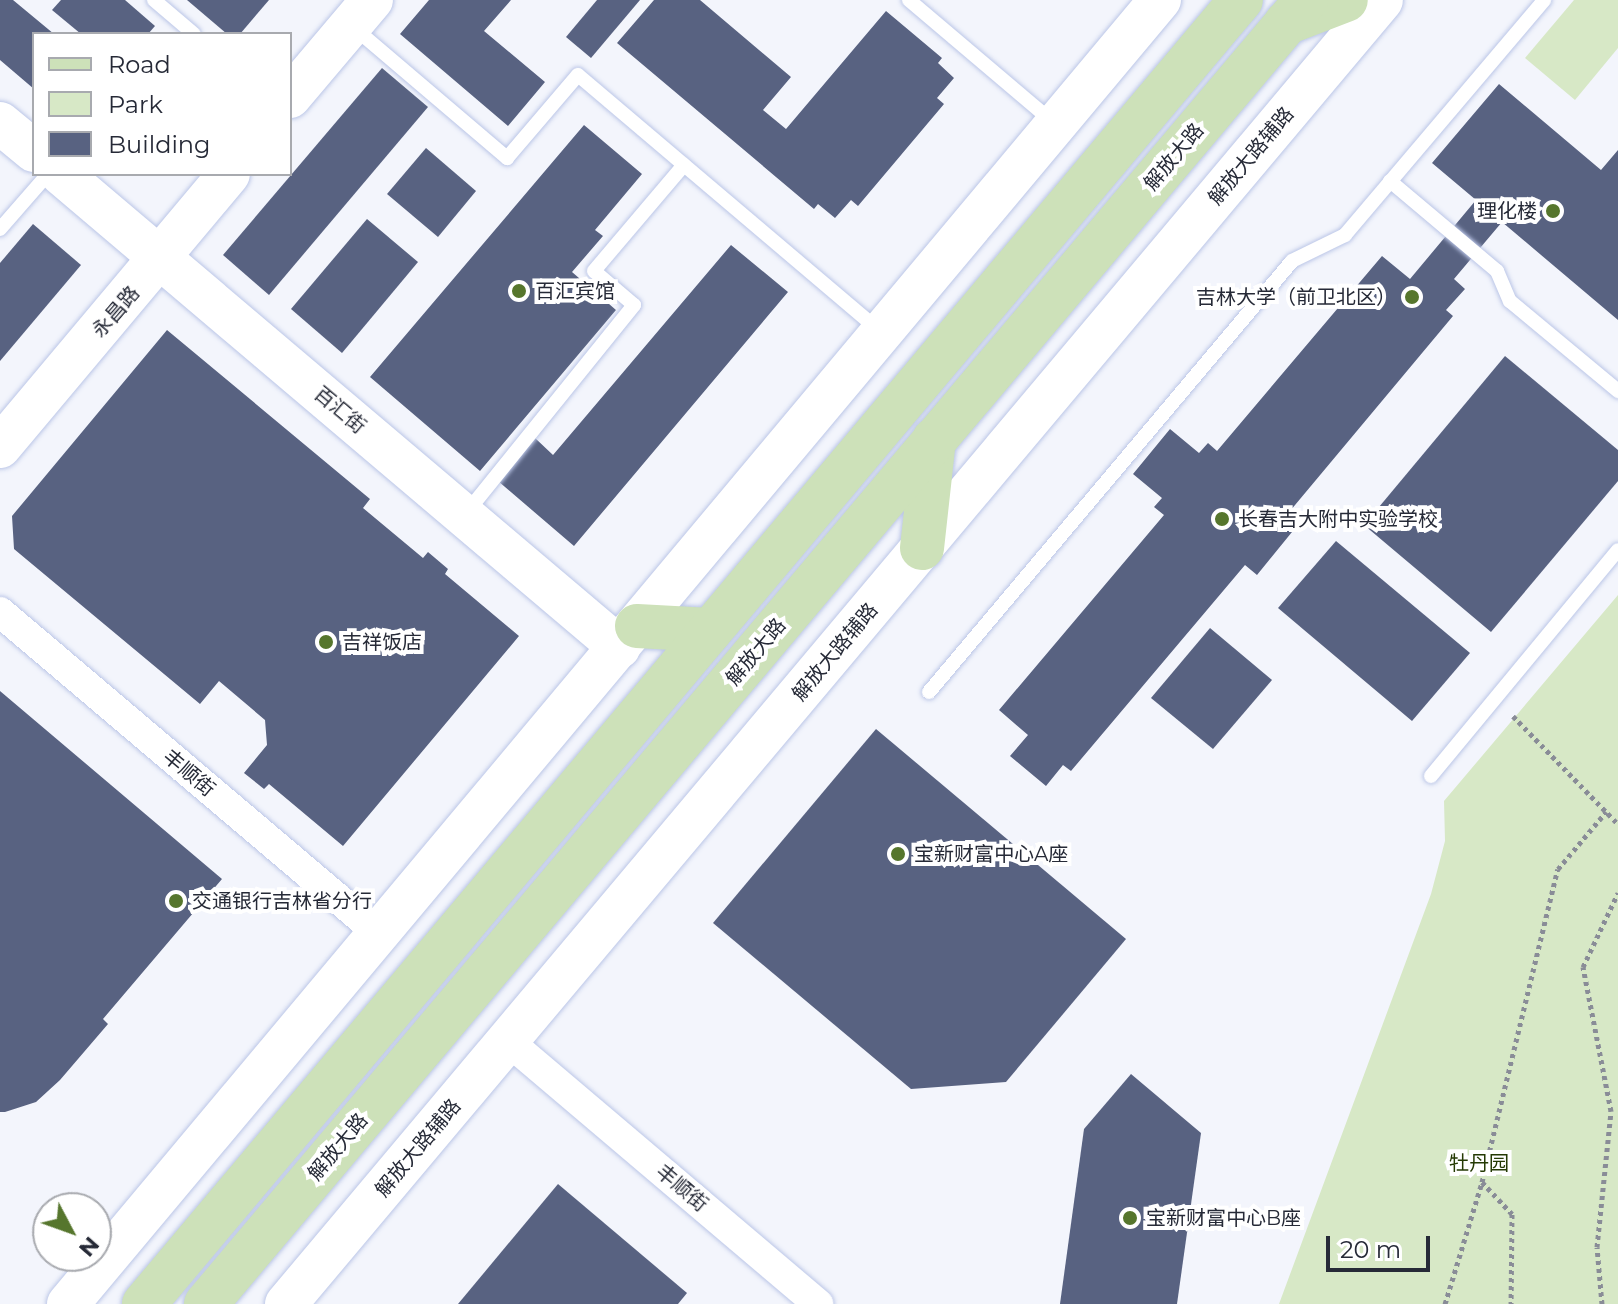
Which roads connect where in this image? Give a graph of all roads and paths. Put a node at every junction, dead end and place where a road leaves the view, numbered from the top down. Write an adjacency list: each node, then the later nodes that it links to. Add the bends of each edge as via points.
1 (154, 0): 10 (lane)
2 (909, 0): 13 (lane)
3 (1160, 0): 13 (street)
4 (1241, 0): 30 (main road)
5 (1346, 0): 8 (main road)
6 (1382, 0): 27 (street, 解放大路辅路)
7 (1544, 0): 19 (lane)
8 (1296, 12): 24 (main road, 解放大路)
9 (361, 13): 11 (street); 15 (lane, via 507,158 578,75)
10 (192, 32)
11 (292, 95)
12 (0, 123): 14 (street)
13 (1056, 124): 22 (street)
14 (32, 149)
15 (684, 165): 22 (lane); 26 (lane, via 594,271 634,305)
16 (46, 176): 20 (lane)
17 (63, 176): 21 (street, 百汇街)
18 (227, 176): 21 (street, 永昌路)
19 (1390, 181): 23 (lane, via 1497,271 1510,301); 32 (lane, via 1345,235 1292,261)
20 (0, 229)
21 (163, 259): 25 (street, 永昌路); 26 (street, 百汇街)
22 (882, 332): 31 (street)
23 (1618, 391)
24 (934, 440): 27 (main road); 43 (main road, 解放大路)
25 (0, 447)
26 (464, 515): 31 (street, 百汇街)
27 (922, 548): 39 (street, 解放大路辅路)
28 (1618, 550): 33 (lane)
29 (0, 612): 38 (street, 丰顺街)
30 (711, 630): 31 (main road); 42 (main road)
31 (628, 636): 38 (street)
32 (929, 692)
33 (1497, 696): 34 (lane); 35 (path)
34 (1431, 776)
35 (1606, 812): 36 (path); 40 (path, via 1558,869)
36 (1618, 824)
37 (1618, 893): 48 (path, via 1583,967 1611,1111 1597,1247)
38 (379, 933): 41 (street)
39 (508, 1041): 44 (street, 解放大路辅路); 45 (street, 丰顺街)
40 (1482, 1182): 46 (path); 47 (path, via 1512,1214)
41 (68, 1304)
42 (144, 1304)
43 (206, 1304)
44 (286, 1304)
45 (818, 1304)
46 (1445, 1304)
47 (1511, 1304)
48 (1602, 1304)

